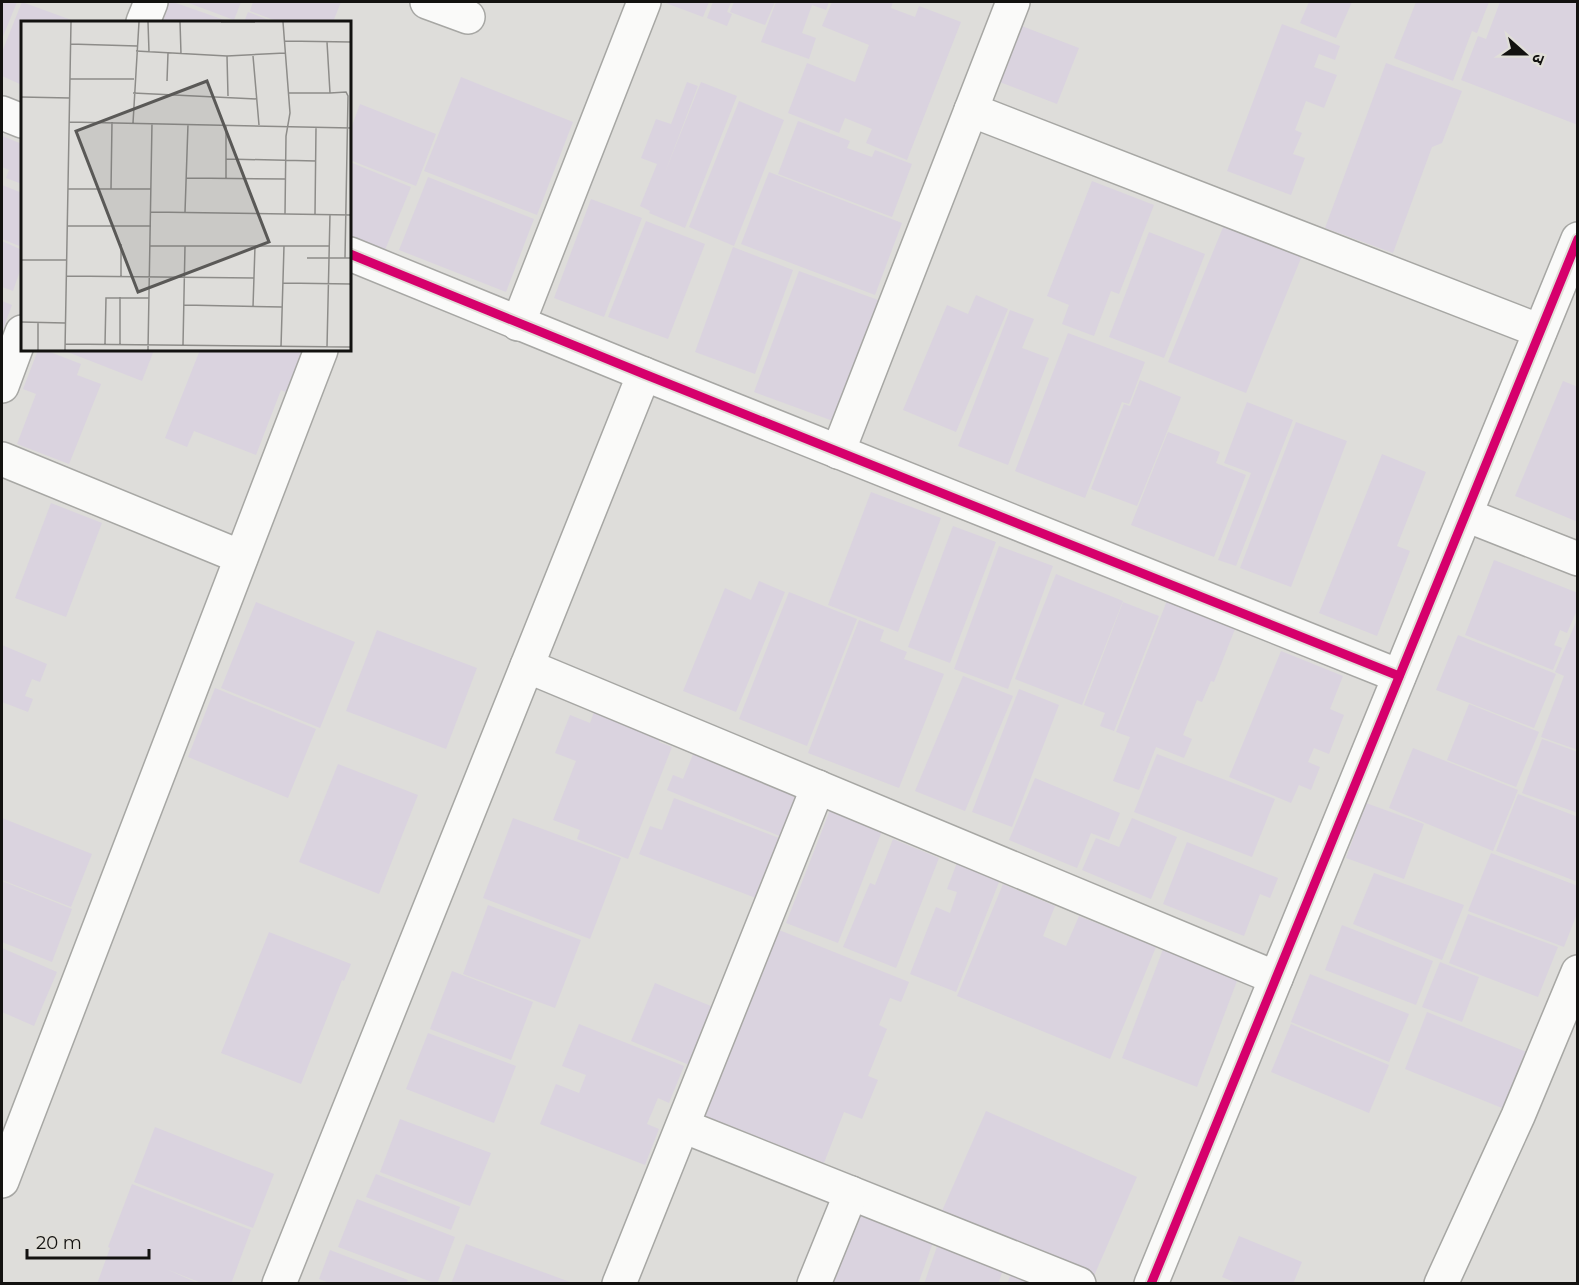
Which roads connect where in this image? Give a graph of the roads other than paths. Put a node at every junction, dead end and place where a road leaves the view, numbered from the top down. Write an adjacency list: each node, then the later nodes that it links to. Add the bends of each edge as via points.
1 (151, 2): 6 (street)
2 (428, 2): 5 (street)
3 (644, 2): 12 (street)
4 (1013, 2): 7 (street)
5 (468, 17)
6 (143, 21)
7 (970, 110): 13 (street); 18 (street)
8 (2, 113): 9 (street)
9 (21, 121)
10 (1578, 238): 13 (street)
11 (352, 261): 12 (street)
12 (518, 324): 16 (street)
13 (1540, 331): 20 (street)
14 (21, 335): 17 (street)
15 (321, 351): 21 (street)
16 (644, 374): 18 (street); 23 (street)
17 (2, 386)
18 (838, 452): 24 (street)
19 (2, 459): 21 (street)
20 (1466, 515): 22 (street); 24 (street)
21 (241, 557): 29 (street)
22 (1578, 559)
23 (526, 666): 25 (street); 31 (street)
24 (1399, 676): 27 (street)
25 (819, 787): 27 (street); 28 (street)
26 (1578, 972): 36 (street, via 1518,1116)
27 (1276, 978): 35 (street)
28 (683, 1126): 30 (street); 32 (street)
29 (5, 1163)
30 (851, 1193): 33 (street); 34 (street)
31 (279, 1284)
32 (619, 1284)
33 (814, 1284)
34 (1079, 1284)
35 (1151, 1284)
36 (1440, 1284)

